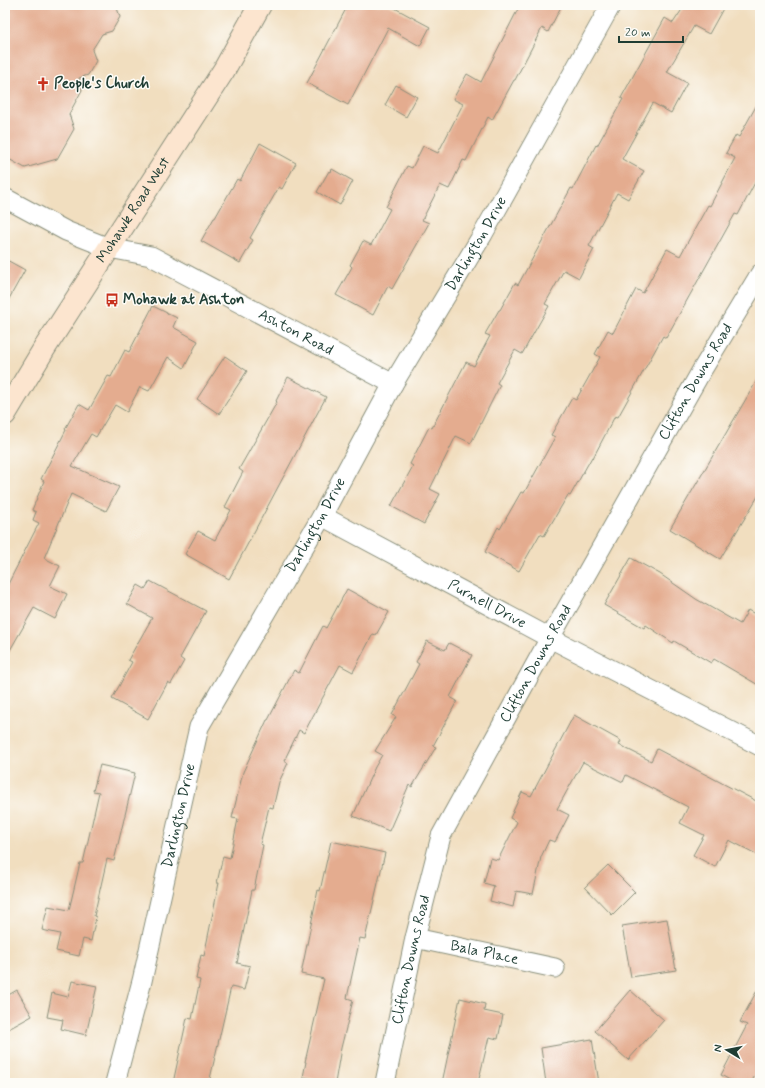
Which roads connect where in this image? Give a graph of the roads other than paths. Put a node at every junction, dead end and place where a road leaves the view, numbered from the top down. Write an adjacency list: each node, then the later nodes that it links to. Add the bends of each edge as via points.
1 (260, 5): 4 (main road, Mohawk Road West, via 224,70)
2 (611, 5): 6 (street, Darlington Drive, via 483,234)
3 (5, 198): 4 (street, Ashton Road, via 66,231)
4 (109, 248): 6 (street, Ashton Road, via 151,256); 7 (main road, Mohawk Road West)
5 (760, 274): 9 (street, Clifton Downs Road, via 702,370)
6 (393, 384): 8 (street, Darlington Drive)
7 (5, 414)
8 (322, 516): 9 (street, Purnell Drive); 13 (street, Darlington Drive, via 199,727 142,981)
9 (550, 638): 10 (street, Purnell Drive); 11 (street, Clifton Downs Road, via 441,836)
10 (760, 746)
11 (415, 938): 12 (street, Bala Place); 14 (street, Clifton Downs Road)
12 (555, 968)
13 (115, 1083)
14 (384, 1083)

